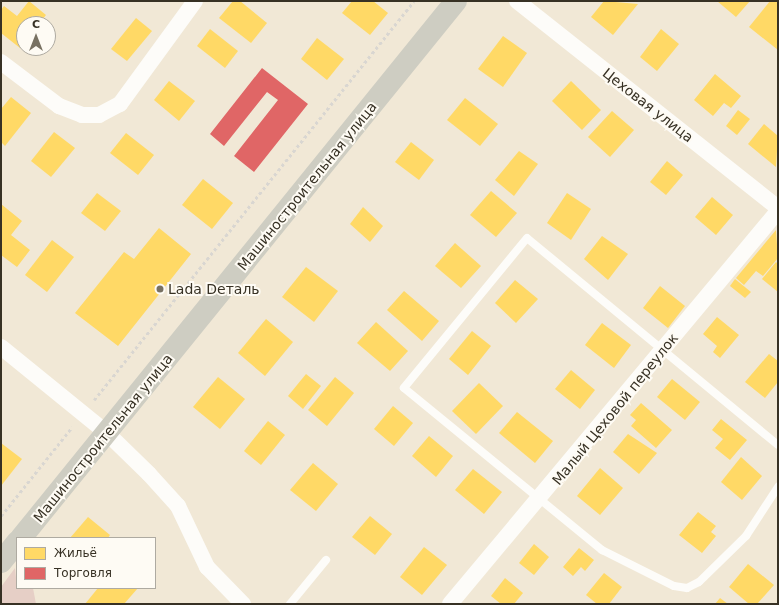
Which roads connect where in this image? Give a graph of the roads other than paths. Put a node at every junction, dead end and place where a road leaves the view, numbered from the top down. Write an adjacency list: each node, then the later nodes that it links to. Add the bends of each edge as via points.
1 (195, 1): 4 (street, via 120,104 99,115 82,115 59,106)
2 (456, 1): 8 (main road, Машиностроительная улица)
3 (517, 1): 5 (street, Цеховая улица)
4 (1, 62)
5 (778, 210): 7 (street, Малый Цеховой переулок)
6 (1, 347): 8 (street)
7 (663, 350): 9 (lane); 11 (street, Малый Цеховой переулок); 11 (lane, via 527,238 404,388)
8 (108, 434): 12 (main road, Машиностроительная улица); 16 (street, via 178,506 207,567)
9 (778, 444)
10 (778, 487): 11 (lane, via 746,536 699,582 687,588 674,586 602,550)
11 (541, 500): 18 (street, Малый Цеховой переулок)
12 (22, 537)
13 (16, 543): 15 (main road)
14 (326, 560): 17 (lane)
15 (1, 562)
16 (243, 604)
17 (290, 604)
18 (450, 604)

